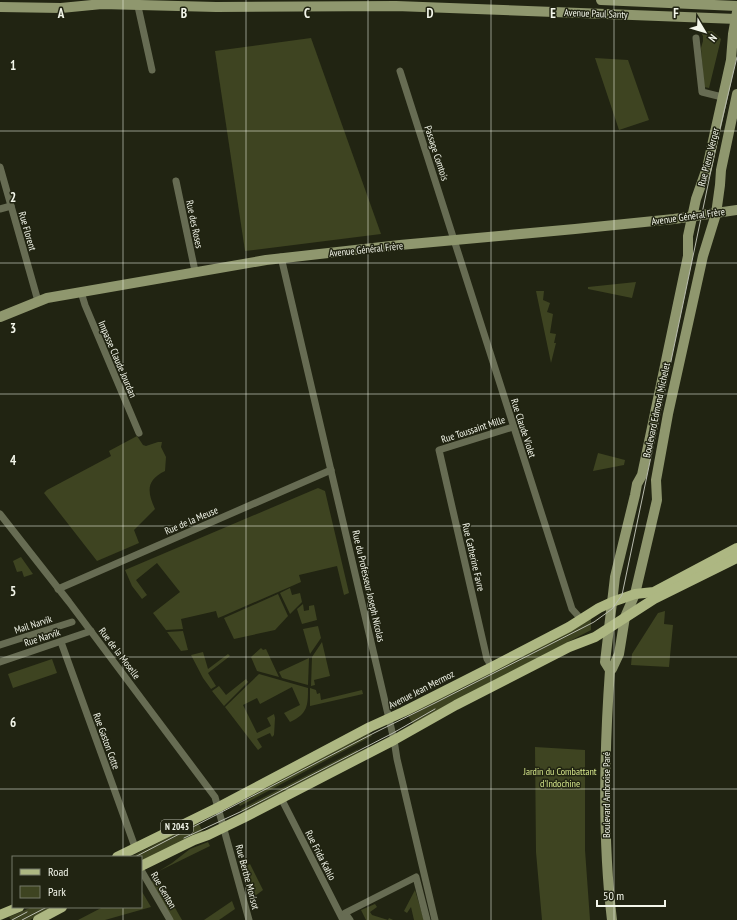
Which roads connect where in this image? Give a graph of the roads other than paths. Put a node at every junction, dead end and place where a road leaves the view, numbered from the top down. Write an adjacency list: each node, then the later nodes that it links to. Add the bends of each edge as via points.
1 (601, 0): 3 (street, Avenue Paul Santy)
2 (137, 2): 4 (street, Avenue Paul Santy); 5 (street, Avenue Paul Santy); 11 (street)
3 (651, 2): 6 (street, Avenue Paul Santy); 8 (street, via 651,8)
4 (76, 3): 7 (street, Avenue Paul Santy, via 61,8)
5 (216, 4): 8 (street, Avenue Paul Santy, via 396,6)
6 (737, 6)
7 (0, 7)
8 (646, 15): 9 (street, Avenue Paul Santy)
9 (737, 17): 14 (street, Rue Pierre Verger)
10 (696, 38): 14 (street, via 702,92)
11 (152, 70)
12 (400, 71): 22 (street, Passage Comtois)
13 (737, 94): 20 (street, Rue Pierre Verger, via 721,170)
14 (722, 97): 21 (street, Rue Pierre Verger, via 707,168)
15 (0, 167): 17 (street, Rue Florent)
16 (176, 182): 24 (street, Rue des Roses)
17 (11, 206): 18 (street); 26 (street, Rue Florent)
18 (0, 209)
19 (737, 210): 20 (street, Avenue Général Frère)
20 (716, 214): 21 (street, Avenue Général Frère); 36 (street, Boulevard Edmond Michelet, via 703,256 685,335 656,480 657,500)
21 (692, 216): 22 (street, Avenue Général Frère); 37 (street, Boulevard Edmond Michelet, via 688,256 642,475 637,484 615,577)
22 (455, 240): 23 (street, Avenue Général Frère); 28 (street, Rue Claude Violet)
23 (281, 257): 24 (street, Avenue Général Frère); 31 (street, Rue du Professeur Joseph Nicolas)
24 (195, 271): 25 (street, Avenue Général Frère)
25 (81, 292): 26 (street, Avenue Général Frère); 29 (street, Impasse Claude Jourdan)
26 (38, 301): 27 (street, Avenue Général Frère)
27 (0, 317)
28 (513, 427): 30 (street, Rue Toussaint Mille); 39 (street, Rue Claude Violet, via 572,609)
29 (139, 433)
30 (438, 450): 46 (street, Rue Catherine Favre, via 487,660)
31 (331, 470): 35 (street, Rue de la Meuse); 48 (street, Rue du Professeur Joseph Nicolas)
32 (0, 514): 35 (street, Rue de la Moselle)
33 (737, 548): 36 (main road, Avenue Jean Mermoz, via 654,592)
34 (737, 558): 38 (main road)
35 (58, 589): 42 (street, Rue de la Moselle)
36 (636, 594): 37 (main road, Avenue Jean Mermoz); 38 (street, Boulevard Edmond Michelet)
37 (612, 602): 39 (main road, Avenue Jean Mermoz); 41 (street, Boulevard Edmond Michelet)
38 (625, 616): 41 (main road); 47 (street, Boulevard Ambroise Paré, via 619,654)
39 (581, 619): 46 (main road, Avenue Jean Mermoz)
40 (72, 622): 44 (street, Mail Narvik)
41 (609, 629): 47 (street, Boulevard Ambroise Paré, via 605,662); 49 (main road, via 492,686)
42 (91, 631): 43 (street, Rue Narvik); 51 (street, Rue de la Moselle, via 206,784)
43 (60, 642): 45 (street, Rue Narvik); 53 (street, Rue Gaston Cotte)
44 (0, 646)
45 (0, 662)
46 (492, 667): 48 (main road, Avenue Jean Mermoz)
47 (610, 670): 67 (street, Boulevard Ambroise Paré, via 604,798)
48 (389, 719): 49 (street, Rue du Professeur Joseph Nicolas); 51 (main road, Avenue Jean Mermoz)
49 (394, 740): 50 (main road); 66 (street, Rue du Professeur Joseph Nicolas)
50 (281, 798): 52 (main road); 63 (street, Rue Frida Kahlo)
51 (219, 807): 52 (street, Rue de la Moselle); 53 (main road, Avenue Jean Mermoz / N 2043)
52 (224, 828): 55 (main road, N 2043); 62 (street, Rue Berthe Morisot)
53 (135, 847): 54 (main road, Avenue Jean Mermoz / N 2043)
54 (119, 856)
55 (142, 866)
56 (142, 872): 61 (street, Rue Genton)
57 (17, 908): 59 (main road)
58 (60, 908): 60 (main road)
59 (0, 915)
60 (38, 920)
61 (170, 920)
62 (249, 920)
63 (343, 920)
64 (350, 920): 65 (street, via 345,913 416,877)
65 (427, 920)
66 (435, 920)
67 (612, 920)

